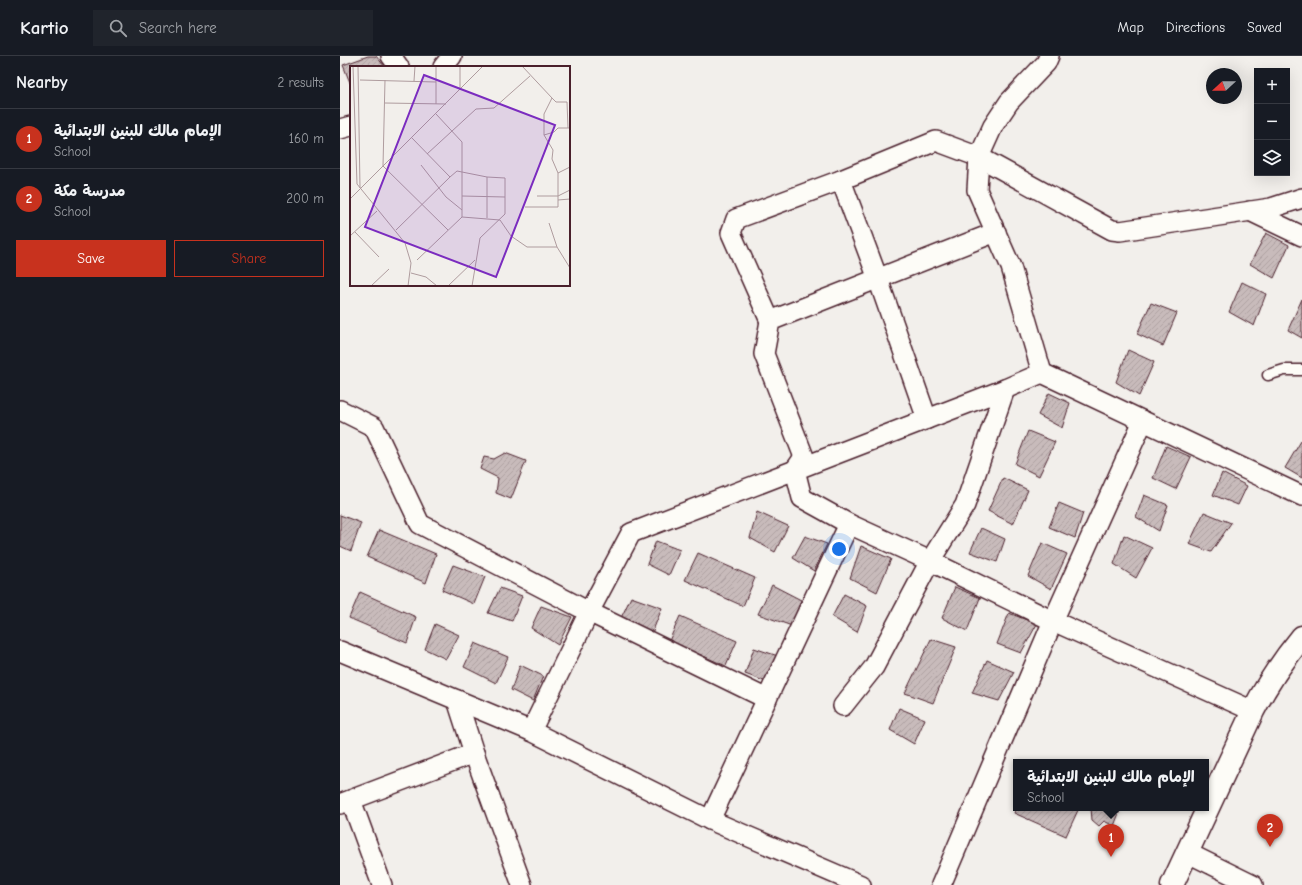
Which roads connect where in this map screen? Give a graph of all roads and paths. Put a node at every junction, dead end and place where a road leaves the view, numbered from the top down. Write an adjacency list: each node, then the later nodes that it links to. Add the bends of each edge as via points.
1 (391, 56): 4 (street)
2 (452, 56): 5 (street)
3 (1049, 56): 8 (street, via 1046,63 1009,102 993,126)
4 (398, 66)
5 (444, 66)
6 (350, 126): 7 (street)
7 (340, 129)
8 (979, 157): 9 (street, via 936,141); 11 (street, via 1120,232); 12 (street, via 977,190)
9 (841, 180): 14 (street); 15 (street, via 736,219 731,233)
10 (1302, 198): 11 (street, via 1271,208)
11 (1250, 211): 13 (street)
12 (996, 232): 14 (street); 17 (street, via 1011,267)
13 (1302, 236)
14 (878, 279): 15 (street); 21 (street)
15 (770, 321): 23 (street, via 764,354 804,457)
16 (1302, 370): 18 (lane, via 1284,370)
17 (1042, 372): 19 (street); 22 (street)
18 (1268, 374)
19 (1005, 389): 21 (street); 26 (street, via 965,505)
20 (340, 410): 27 (street, via 374,427 420,524)
21 (927, 419): 23 (street)
22 (1144, 421): 24 (street); 28 (street)
23 (795, 470): 25 (street, via 802,498); 27 (street, via 631,533)
24 (1302, 496)
25 (849, 524): 26 (street); 31 (street)
26 (930, 561): 28 (street); 33 (street, via 874,666)
27 (589, 612): 31 (street); 35 (street)
28 (1054, 621): 34 (street); 45 (street)
29 (1302, 637): 34 (street, via 1268,683)
30 (343, 654): 32 (street)
31 (767, 699): 40 (street)
32 (457, 700): 35 (street); 36 (street)
33 (843, 706)
34 (1253, 711): 38 (street)
35 (531, 731): 40 (street)
36 (474, 753): 37 (street); 43 (street)
37 (346, 802): 42 (street)
38 (1209, 807)
39 (1207, 811): 41 (street)
40 (710, 820): 44 (street)
41 (1188, 853): 46 (street); 47 (street)
42 (382, 885)
43 (522, 885)
44 (861, 885)
45 (941, 885)
46 (1172, 885)
47 (1253, 885)

